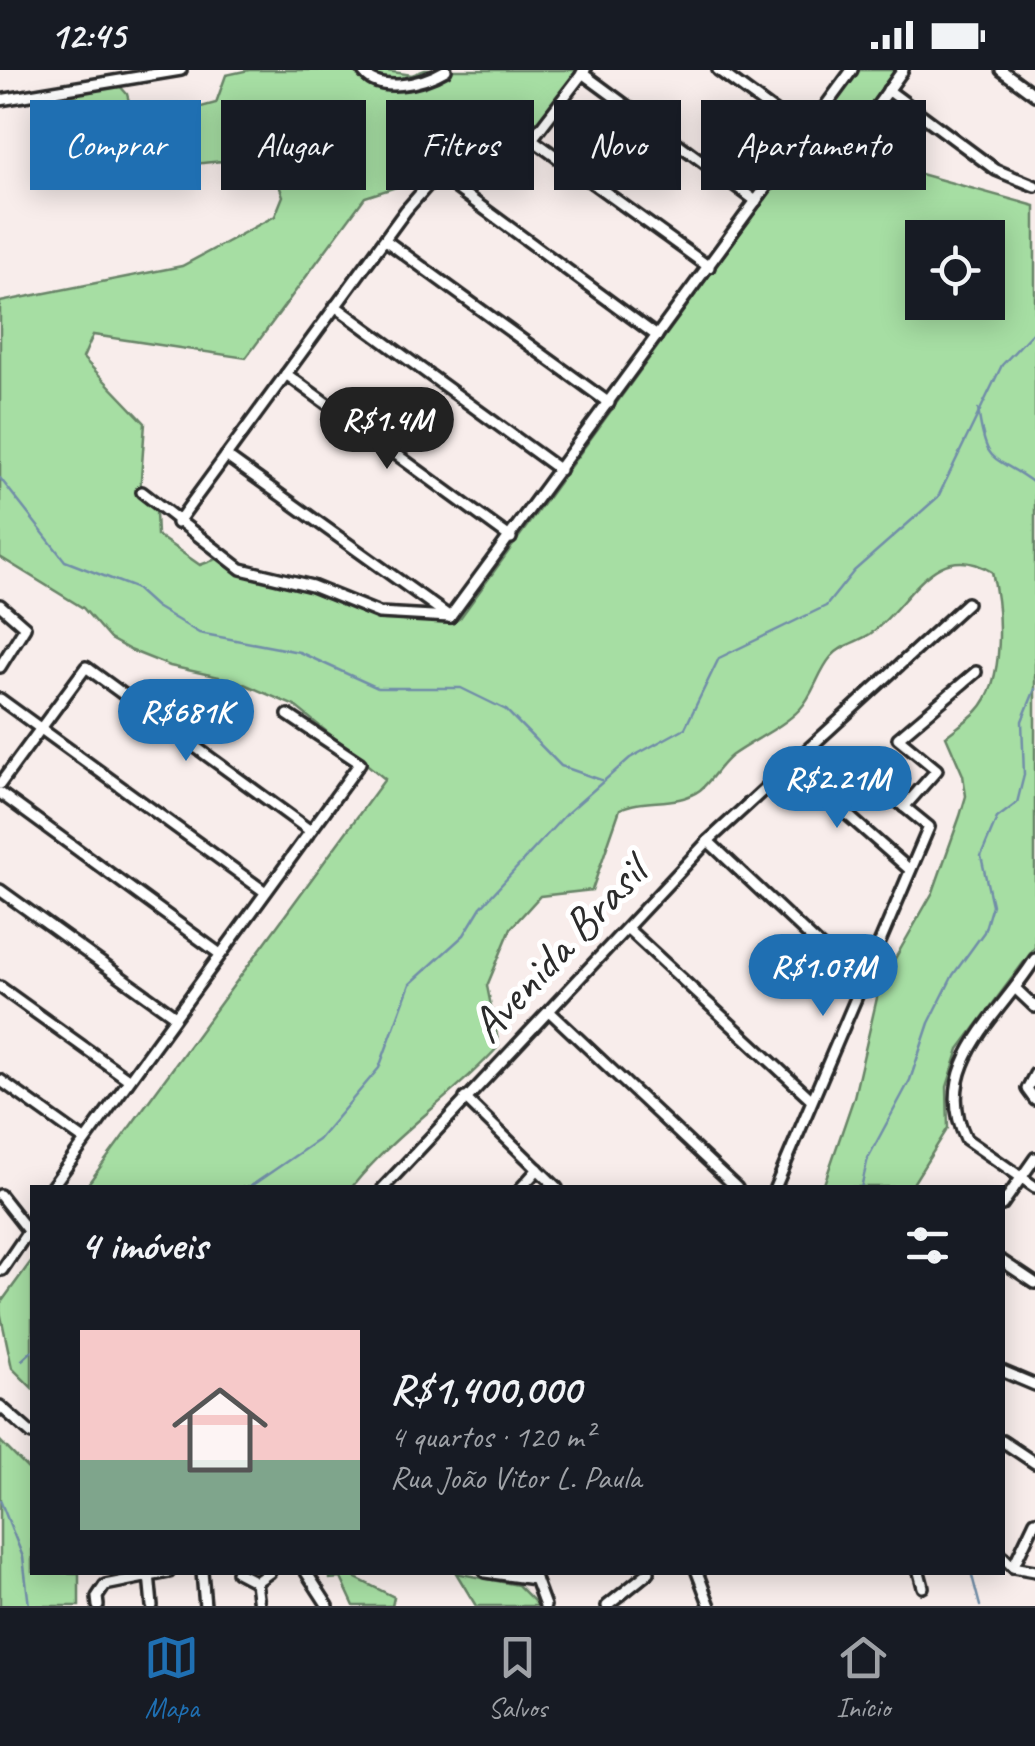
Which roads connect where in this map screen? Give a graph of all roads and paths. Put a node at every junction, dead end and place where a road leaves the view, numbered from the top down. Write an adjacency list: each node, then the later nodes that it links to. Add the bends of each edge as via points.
1 (180, 70): 10 (street)
2 (362, 70): 11 (street)
3 (376, 70): 11 (street)
4 (446, 70): 11 (street, via 408,83)
5 (718, 70): 15 (street)
6 (852, 70): 16 (street)
7 (903, 70): 12 (street)
8 (1001, 70): 13 (street)
9 (583, 71): 18 (street); 24 (street)
10 (132, 74): 14 (street)
11 (378, 83)
12 (888, 90): 17 (street); 20 (street, via 996,170)
13 (1035, 95)
14 (0, 100)
15 (759, 100)
16 (830, 100)
17 (881, 100)
18 (534, 136)
19 (534, 140): 26 (street)
20 (1035, 186)
21 (424, 190): 25 (street)
22 (458, 190): 28 (street)
23 (764, 190): 24 (street)
24 (756, 201): 26 (street)
25 (385, 240): 27 (street); 30 (street)
26 (709, 267): 28 (street)
27 (336, 306): 29 (street); 32 (street)
28 (657, 336): 30 (street)
29 (286, 374): 31 (street); 35 (street)
30 (610, 404): 32 (street)
31 (226, 456): 34 (street); 38 (street)
32 (560, 470): 35 (street)
33 (142, 492): 34 (street)
34 (177, 523): 38 (street, via 250,572 312,586 380,613)
35 (511, 538): 38 (street)
36 (967, 603): 44 (street, Avenida Brasil)
37 (0, 605): 39 (street, via 25,624)
38 (450, 617)
39 (0, 668)
40 (976, 672): 48 (street, via 898,738 937,770)
41 (0, 699): 43 (street)
42 (288, 715): 49 (street, via 360,762)
43 (40, 730): 45 (street); 49 (street, via 86,667); 53 (street)
44 (790, 764): 50 (street, Avenida Brasil); 51 (street)
45 (0, 784)
46 (0, 793): 55 (street)
47 (891, 796): 48 (street)
48 (904, 807): 51 (street, via 928,827)
49 (310, 830): 53 (street)
50 (708, 841): 54 (street, Avenida Brasil); 57 (street)
51 (910, 870): 57 (street)
52 (0, 890): 62 (street)
53 (264, 892): 55 (street)
54 (628, 928): 61 (street, Avenida Brasil); 67 (street)
55 (220, 954): 62 (street)
56 (1035, 959): 59 (street)
57 (859, 983): 67 (street)
58 (0, 987): 64 (street)
59 (1016, 989): 60 (street); 72 (street, via 975,1036 957,1089 966,1140)
60 (1035, 1007)
61 (549, 1010): 66 (street, Avenida Brasil); 77 (street)
62 (174, 1016): 64 (street)
63 (1035, 1074): 68 (street, via 1027,1088)
64 (128, 1079): 69 (street)
65 (0, 1080): 69 (street)
66 (465, 1098): 71 (street); 74 (street, Avenida Brasil)
67 (810, 1098): 78 (street)
68 (1034, 1098)
69 (84, 1140): 73 (street)
70 (1035, 1158): 72 (street)
71 (538, 1168): 75 (street); 76 (street)
72 (1020, 1176): 79 (street); 81 (street)
73 (53, 1185)
74 (385, 1185)
75 (524, 1185)
76 (555, 1185)
77 (734, 1185)
78 (776, 1185)
79 (1035, 1187)
80 (0, 1195): 82 (street)
81 (1005, 1199)
82 (30, 1228)
83 (30, 1230): 85 (street)
84 (1005, 1264): 86 (street)
85 (2, 1270)
86 (1035, 1282)
87 (1005, 1372): 88 (street)
88 (1035, 1384)
89 (0, 1406): 90 (street)
90 (30, 1431)
91 (1005, 1443): 92 (street)
92 (1035, 1463)
93 (1035, 1521): 95 (street)
94 (1005, 1559): 95 (street)
95 (1013, 1567): 96 (street)
96 (1035, 1571)
97 (145, 1575): 109 (street, via 105,1585)
98 (149, 1575): 110 (street)
99 (202, 1575): 111 (street)
100 (243, 1575): 107 (street)
101 (266, 1575): 107 (street)
102 (308, 1575): 113 (street)
103 (645, 1575): 115 (street)
104 (698, 1575): 116 (street)
105 (920, 1575): 108 (street)
106 (540, 1576): 114 (street)
107 (256, 1582): 112 (street)
108 (923, 1587)
109 (98, 1601)
110 (152, 1606)
111 (205, 1606)
112 (258, 1606)
113 (328, 1606)
114 (545, 1606)
115 (606, 1606)
116 (710, 1606)

